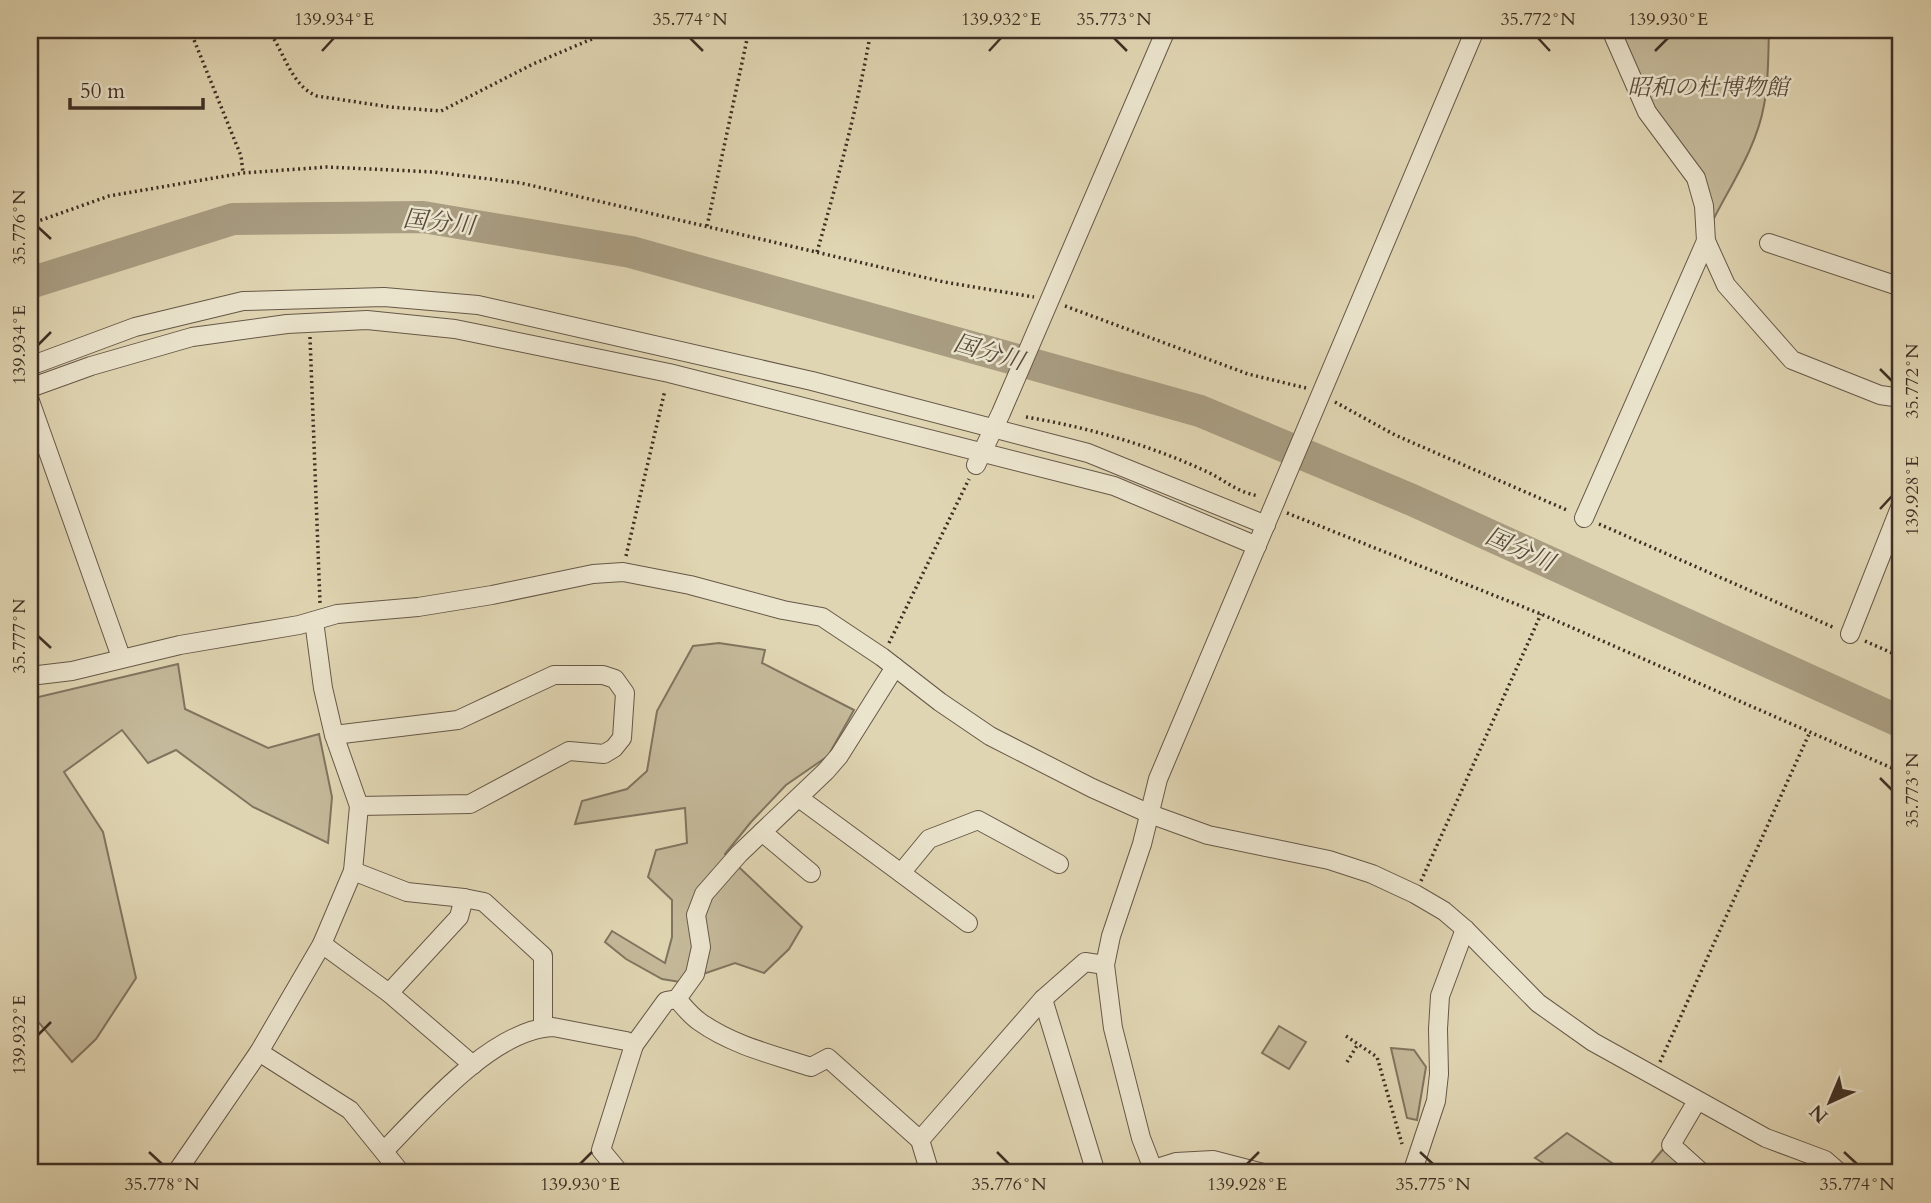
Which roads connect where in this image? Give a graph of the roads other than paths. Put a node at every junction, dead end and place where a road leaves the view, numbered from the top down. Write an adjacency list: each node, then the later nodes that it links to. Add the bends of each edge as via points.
1 (1166, 30): 11 (street)
2 (1475, 30): 15 (street, via 1281,501)
3 (1611, 30): 4 (street, via 1647,112 1696,178 1704,206)
4 (1706, 241): 9 (street, via 1726,285 1792,360 1880,395); 14 (street)
5 (1769, 243): 6 (street)
6 (1901, 287)
7 (30, 366): 11 (street, via 135,327 243,301 384,297 478,305)
8 (30, 388): 12 (street, via 192,337 367,320 455,329 668,373)
9 (1901, 398)
10 (30, 401): 19 (street)
11 (994, 427): 12 (street); 15 (street, via 1088,453)
12 (979, 458): 16 (street, via 1114,486)
13 (1901, 505): 18 (street)
14 (1584, 518)
15 (1266, 525): 16 (street)
16 (1257, 546): 25 (street, via 1158,779)
17 (314, 621): 19 (street); 20 (street, via 623,572 822,617); 22 (street)
18 (1850, 634)
19 (121, 657): 21 (street, via 72,671)
20 (888, 662): 23 (street, via 839,756); 25 (street, via 990,736)
21 (30, 676)
22 (334, 736): 24 (street); 24 (street, via 458,720 554,675 603,675 615,679 625,693 622,738 604,754 569,751 470,804)
23 (799, 798): 26 (street); 30 (street)
24 (359, 806): 28 (street)
25 (1150, 814): 33 (street, via 1208,835 1329,860 1372,874 1444,911); 35 (street)
26 (762, 832): 29 (street); 37 (street, via 704,894 696,915 701,947 695,974)
27 (1059, 863): 30 (street, via 978,820 929,839)
28 (353, 872): 31 (street, via 407,892); 34 (street)
29 (811, 873)
30 (901, 873): 32 (street)
31 (464, 898): 36 (street, via 459,917); 39 (street, via 484,902 543,957)
32 (968, 923)
33 (1465, 929): 43 (street, via 1538,1003 1593,1042); 54 (street, via 1440,996 1436,1101)
34 (322, 944): 36 (street); 41 (street)
35 (1105, 965): 38 (street, via 1085,962); 47 (street, via 1113,1028)
36 (389, 993): 42 (street)
37 (677, 999): 40 (street, via 666,1001); 44 (street, via 716,1032 774,1055 811,1067 828,1058)
38 (1043, 999): 44 (street); 52 (street)
39 (543, 1027): 40 (street); 42 (street, via 512,1038)
40 (634, 1045): 50 (street, via 601,1150)
41 (259, 1052): 45 (street, via 350,1110); 48 (street)
42 (473, 1065): 45 (street)
43 (1697, 1101): 55 (street, via 1671,1145); 56 (street, via 1766,1138 1825,1160)
44 (920, 1140): 51 (street)
45 (384, 1151): 49 (street)
46 (1190, 1167): 47 (street, via 1176,1162); 53 (street, via 1213,1160)
47 (1147, 1171)
48 (176, 1173)
49 (401, 1173)
50 (620, 1173)
51 (930, 1173)
52 (1096, 1173)
53 (1259, 1173)
54 (1412, 1173)
55 (1702, 1173)
56 (1840, 1173)

